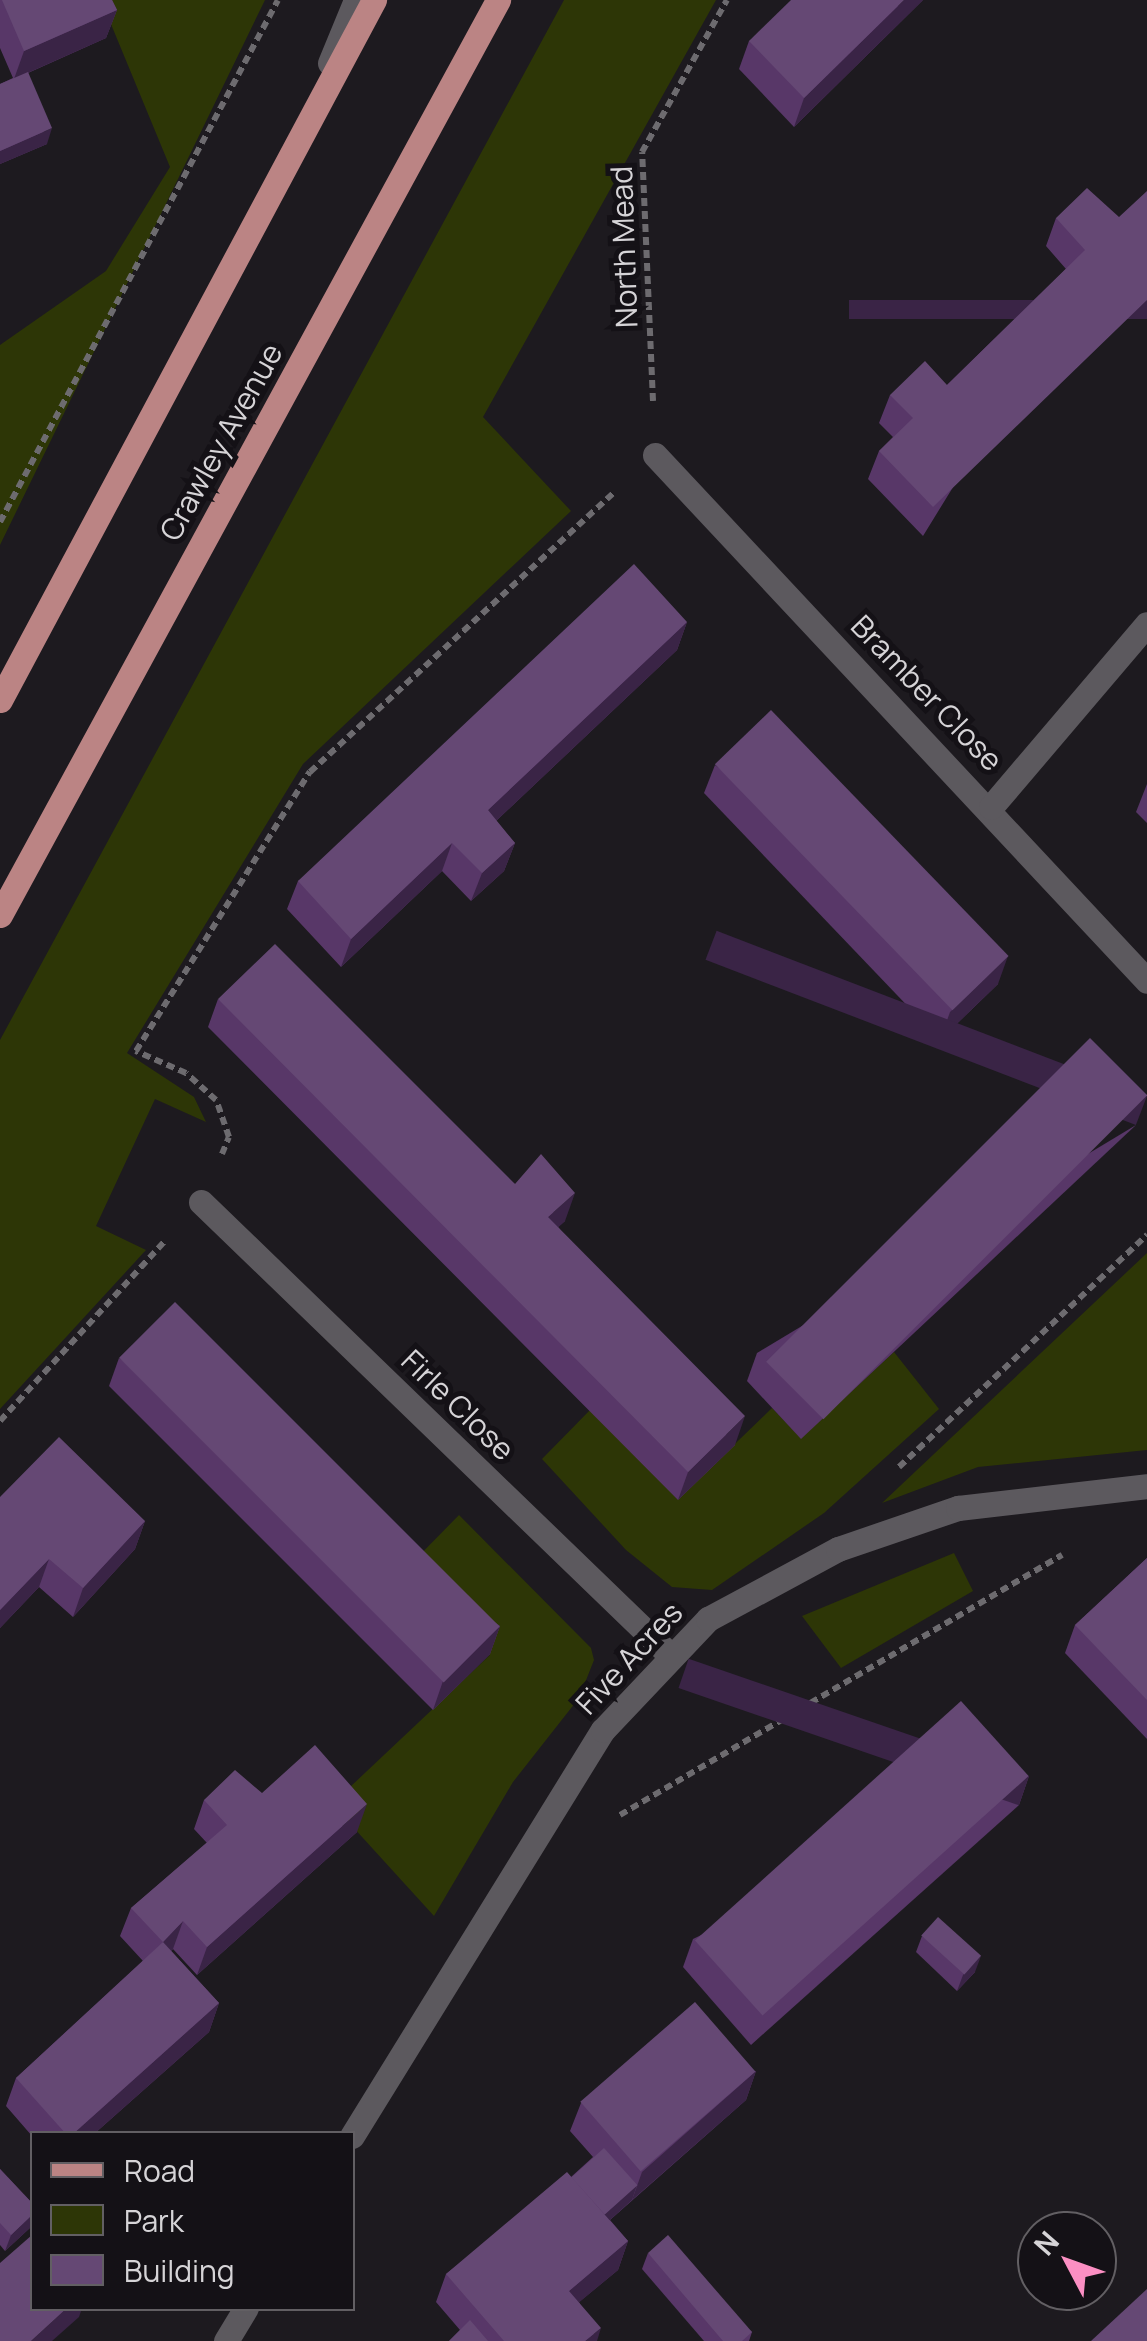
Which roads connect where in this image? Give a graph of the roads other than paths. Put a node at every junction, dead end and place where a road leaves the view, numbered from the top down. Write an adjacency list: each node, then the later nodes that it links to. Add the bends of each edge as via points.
1 (356, 0): 4 (street)
2 (374, 0): 4 (main road)
3 (498, 0): 9 (main road, Crawley Avenue)
4 (297, 142): 7 (main road)
5 (656, 455): 8 (street, Bramber Close)
6 (1147, 624): 8 (street)
7 (0, 700)
8 (991, 807): 10 (street, Bramber Close)
9 (0, 915)
10 (1147, 981)
11 (201, 1202): 13 (street, Firle Close)
12 (1147, 1486): 13 (street, Five Acres, via 958,1508 838,1548 708,1619)
13 (670, 1655): 14 (street, Five Acres, via 603,1730)
14 (355, 2131)
15 (244, 2311): 16 (street)
16 (226, 2341)

